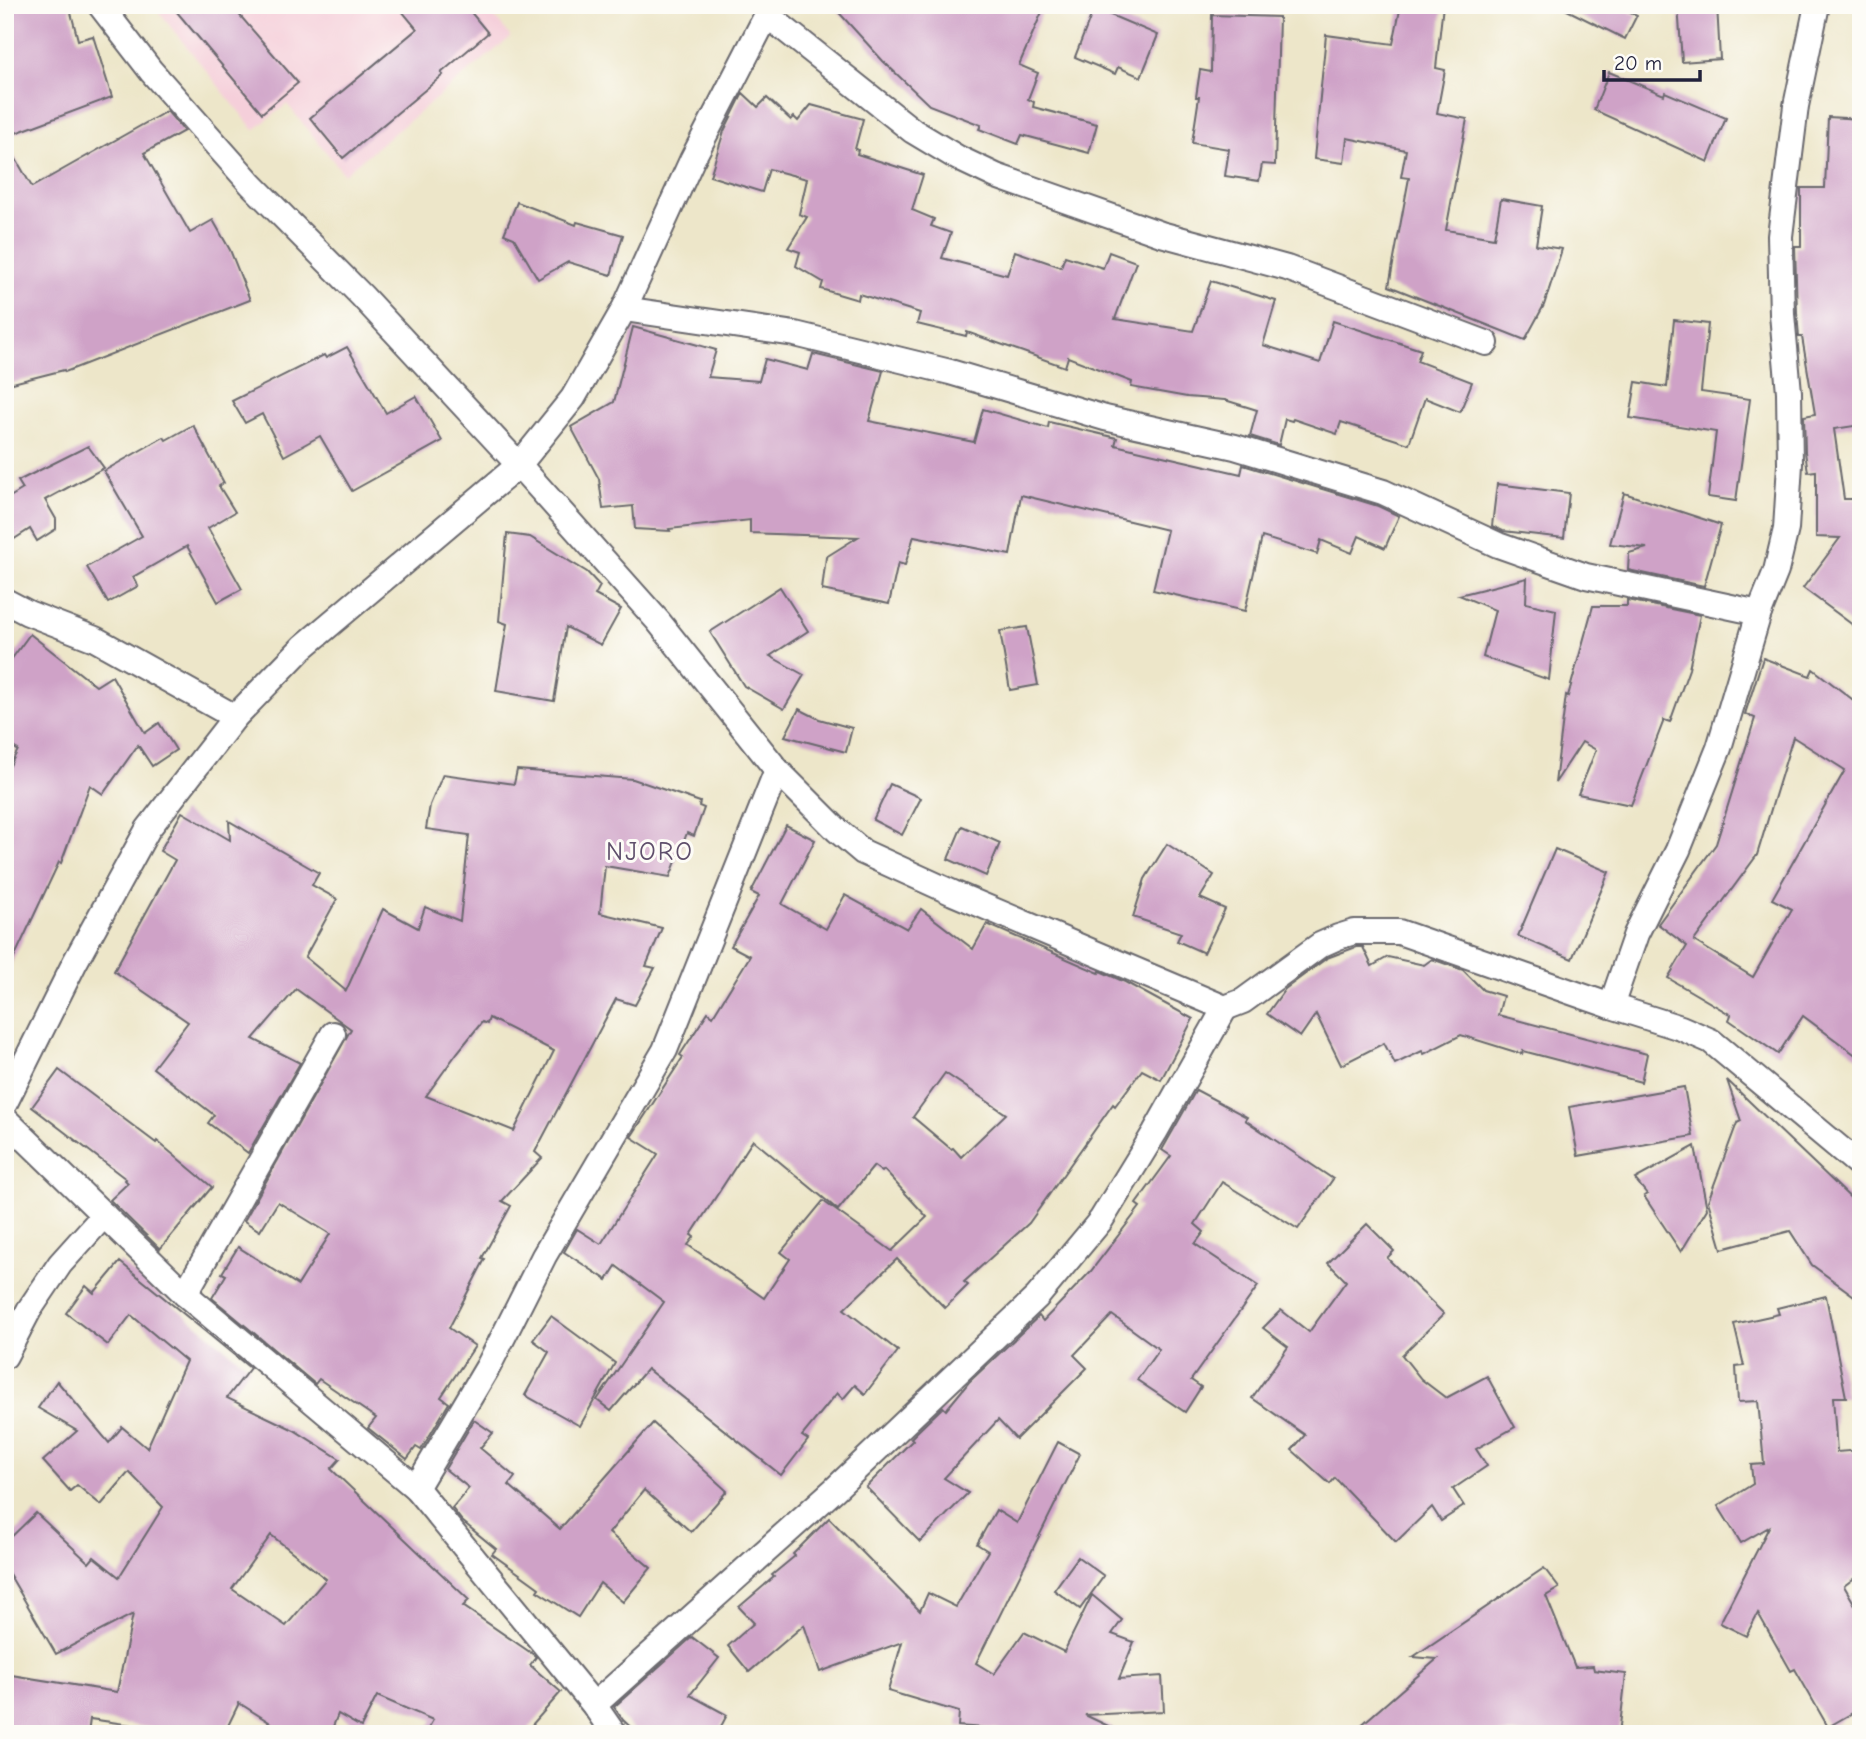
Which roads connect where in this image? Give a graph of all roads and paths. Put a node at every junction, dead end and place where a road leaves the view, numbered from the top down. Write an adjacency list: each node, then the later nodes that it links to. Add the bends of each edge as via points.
1 (100, 5): 6 (street, via 151,71 251,184)
2 (1817, 5): 8 (street, via 1796,106 1780,236 1789,404 1786,529)
3 (770, 10): 4 (street, via 692,160); 5 (street, via 913,131 996,176 1161,234 1287,268)
4 (624, 309): 6 (street, via 573,398); 8 (street, via 795,334 950,372 1105,418 1235,447 1383,492 1498,545 1586,576)
5 (1486, 343)
6 (519, 465): 9 (street, via 303,647); 10 (street, via 658,621)
7 (5, 601): 9 (street, via 95,639)
8 (1759, 613): 11 (street, via 1719,748 1678,850 1636,934)
9 (235, 716): 14 (street, via 148,829)
10 (777, 770): 12 (street, via 863,852); 20 (street, via 665,1050)
11 (1611, 1006): 12 (street, via 1399,932 1378,931 1354,932 1320,945 1243,1001); 16 (street, via 1711,1041)
12 (1225, 1007): 21 (street, via 1101,1220 1037,1297 834,1490)
13 (333, 1034): 18 (street)
14 (5, 1103)
15 (5, 1119): 17 (street)
16 (1861, 1166)
17 (104, 1215): 18 (street); 19 (street, via 60,1264)
18 (185, 1294): 20 (street)
19 (5, 1356)
20 (416, 1488): 21 (street)
21 (594, 1705): 22 (street)
22 (614, 1734)

